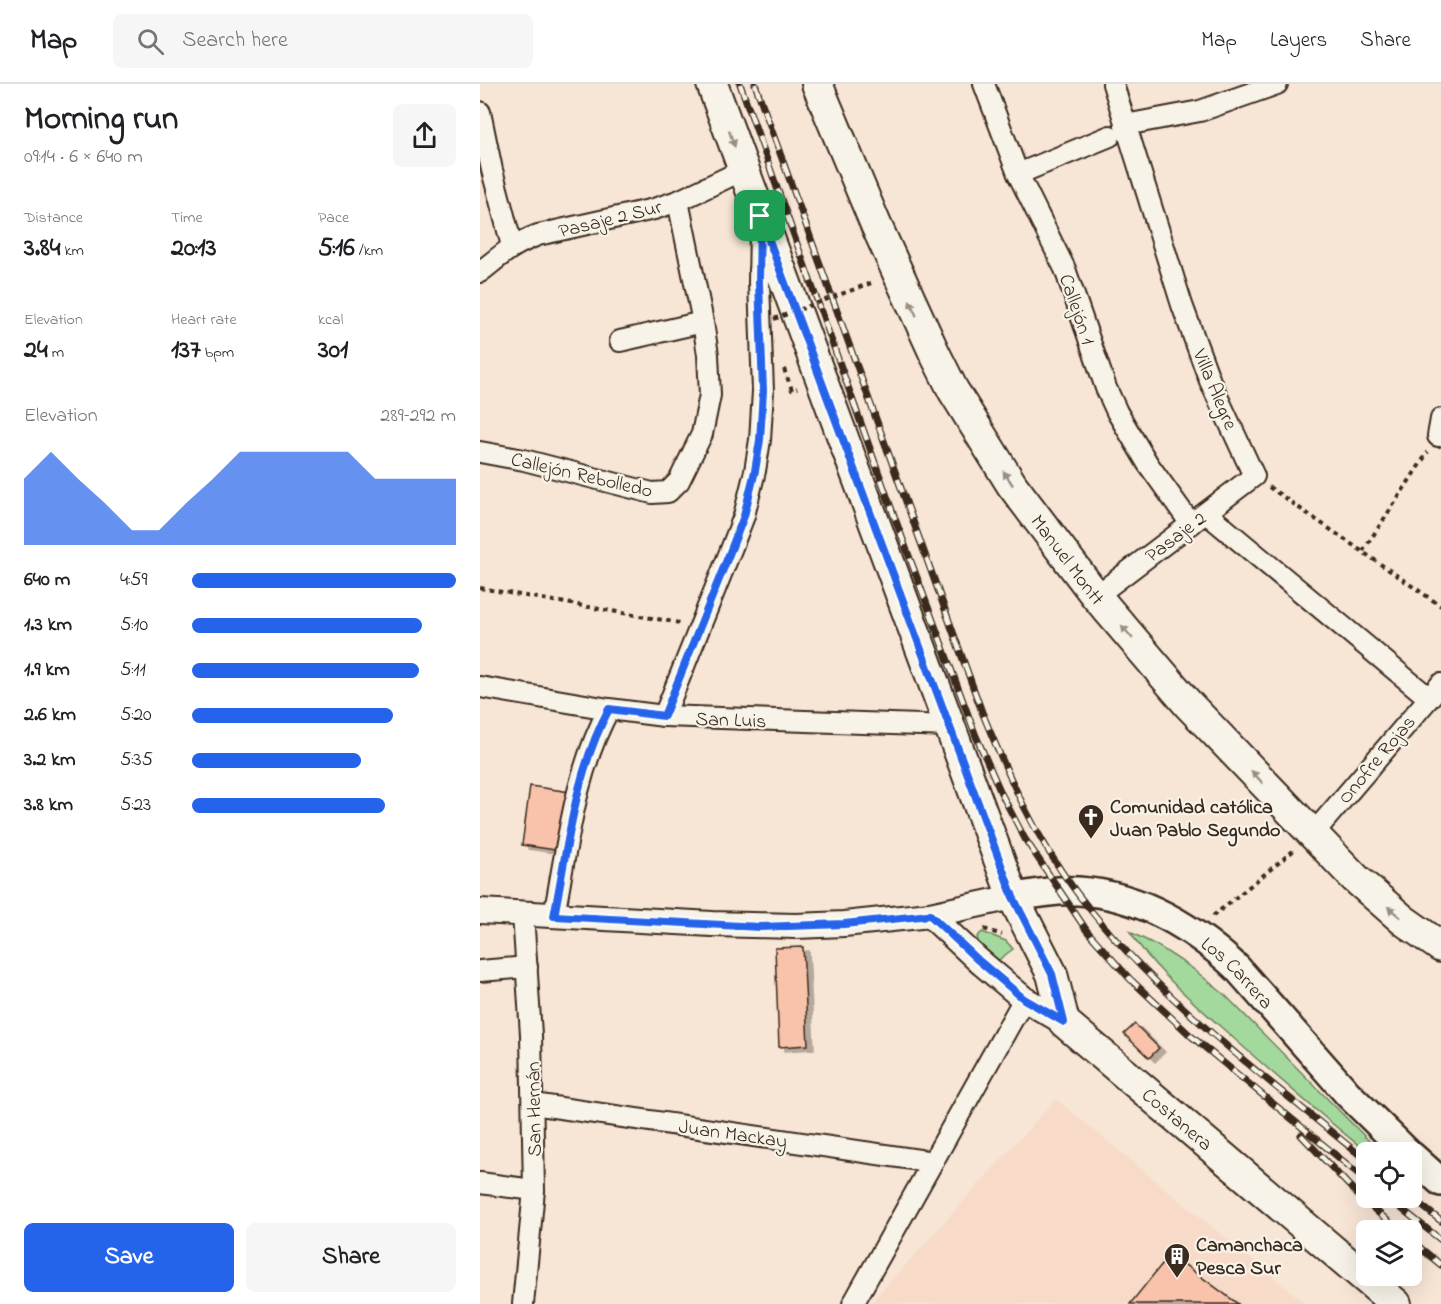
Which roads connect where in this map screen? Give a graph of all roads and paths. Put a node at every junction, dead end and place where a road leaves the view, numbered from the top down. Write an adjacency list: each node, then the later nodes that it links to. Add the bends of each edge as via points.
1 (712, 84): 8 (main road, one-way to 8)
2 (816, 84): 24 (main road, Manuel Montt, one-way to 2, via 1012,484 953,390 890,257)
3 (984, 84): 9 (street, Callejón 1)
4 (1113, 84): 7 (street, Villa Alegre)
5 (1277, 84): 7 (street, via 1200,111)
6 (480, 112): 12 (street)
7 (1118, 130): 9 (street); 20 (street, Villa Alegre, via 1210,381)
8 (743, 170): 10 (street, Pasaje 2 Sur); 11 (main road)
9 (1018, 174): 21 (street, Callejón 1, via 1065,269 1117,412 1148,464)
10 (678, 201): 12 (street, Pasaje 2 Sur, via 538,235); 16 (street, Callejón Rebolledo)
11 (760, 216): 26 (street, via 760,440 744,516); 31 (main road)
12 (512, 246): 13 (street, Pasaje 2 Sur)
13 (480, 272)
14 (872, 283): 15 (path, bridge)
15 (774, 320)
16 (703, 322): 17 (street); 19 (street, Callejón Rebolledo, via 710,375 706,419 679,481 668,492 652,493)
17 (620, 341)
18 (1440, 428): 22 (path)
19 (480, 452)
20 (1254, 476): 21 (street, Pasaje 2); 22 (path)
21 (1199, 518): 24 (street, Pasaje 2); 28 (street, Callejón 1)
22 (1363, 551): 25 (path)
23 (480, 588): 26 (path)
24 (1096, 596): 32 (main road, Manuel Montt, one-way to 24)
25 (1441, 606)
26 (699, 627): 30 (street)
27 (480, 687): 29 (street, San Luis)
28 (1435, 691): 32 (street, Onofre Rojas)
29 (609, 709): 30 (street, San Luis); 37 (street, via 584,767)
30 (664, 716): 31 (street, San Luis)
31 (949, 726): 33 (main road)
32 (1301, 844): 36 (path); 39 (main road, Manuel Montt, one-way to 32)
33 (1013, 897): 38 (street); 40 (main road); 46 (main road, Los Carrera, via 1059,891 1106,894 1136,903 1183,926 1237,968 1348,1094)
34 (480, 911): 35 (street)
35 (523, 914): 37 (street); 41 (street, San Hernán)
36 (1213, 915)
37 (554, 916): 38 (street, via 760,927)
38 (937, 922): 40 (path, via 987,929); 43 (street)
39 (1441, 947)
40 (1039, 950): 44 (main road, via 1052,974)
41 (527, 967): 42 (street); 45 (street, San Hernán)
42 (480, 971)
43 (1024, 999): 44 (street); 47 (street)
44 (1064, 1022): 54 (main road, Costanera)
45 (533, 1104): 47 (street, Juan Mackay); 51 (street, San Hernán)
46 (1397, 1142)
47 (933, 1162): 53 (street)
48 (1422, 1165): 49 (main road)
49 (1441, 1182)
50 (480, 1183): 51 (street)
51 (534, 1190): 52 (street, San Hernán)
52 (523, 1304)
53 (853, 1304)
54 (1396, 1304)

